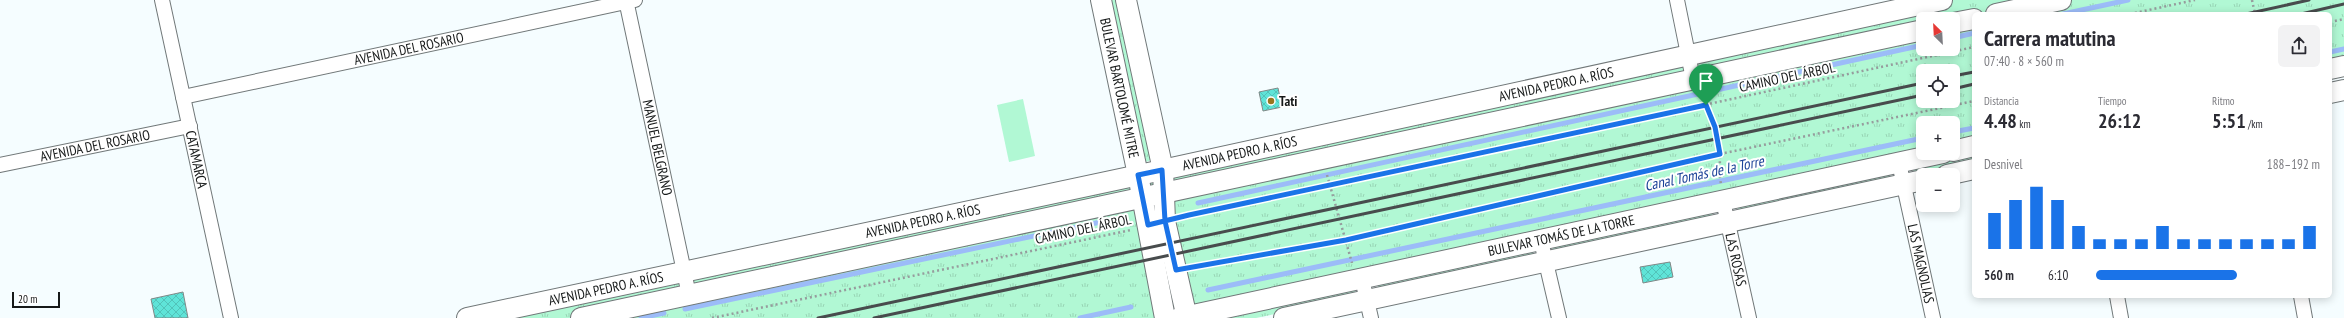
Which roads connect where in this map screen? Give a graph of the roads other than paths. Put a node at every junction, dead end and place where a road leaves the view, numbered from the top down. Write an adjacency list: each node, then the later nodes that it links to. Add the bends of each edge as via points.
1 (162, 0): 18 (street, CATAMARCA)
2 (1101, 0): 28 (main road, BULEVAR BARTOLOMÉ MITRE)
3 (1126, 0): 26 (main road, BULEVAR BARTOLOMÉ MITRE)
4 (1677, 0): 12 (street)
5 (1942, 0): 12 (main road, AVENIDA PEDRO A. RÍOS)
6 (2061, 0): 8 (main road)
7 (629, 1): 18 (street, AVENIDA DEL ROSARIO); 37 (street, MANUEL BELGRANO)
8 (2005, 12)
9 (1972, 19): 10 (main road)
10 (1960, 22)
11 (1916, 32): 15 (main road, AVENIDA PEDRO A. RÍOS)
12 (1688, 56): 15 (street); 26 (main road, AVENIDA PEDRO A. RÍOS)
13 (2344, 66): 14 (main road)
14 (2332, 69)
15 (1697, 88): 30 (main road, AVENIDA PEDRO A. RÍOS)
16 (2344, 90): 17 (main road)
17 (2332, 93)
18 (183, 97): 19 (street, CATAMARCA)
19 (190, 126): 24 (street, AVENIDA DEL ROSARIO); 44 (street, CATAMARCA)
20 (1972, 146): 21 (main road)
21 (1960, 149)
22 (1916, 159): 23 (main road, BULEVAR TOMÁS DE LA TORRE)
23 (1899, 163): 29 (street, LAS MAGNOLIAS); 31 (main road, BULEVAR TOMÁS DE LA TORRE)
24 (0, 165)
25 (1972, 169): 27 (main road)
26 (1162, 170): 28 (main road, AVENIDA PEDRO A. RÍOS); 30 (main road, BULEVAR BARTOLOMÉ MITRE)
27 (1960, 172)
28 (1138, 175): 32 (main road, BULEVAR BARTOLOMÉ MITRE); 37 (main road, AVENIDA PEDRO A. RÍOS)
29 (1914, 182): 33 (main road, BULEVAR TOMÁS DE LA TORRE); 51 (street, LAS MAGNOLIAS)
30 (1165, 193): 32 (main road, AVENIDA PEDRO A. RÍOS); 34 (main road, BULEVAR BARTOLOMÉ MITRE)
31 (1722, 194): 33 (street, LAS ROSAS); 35 (main road, BULEVAR TOMÁS DE LA TORRE)
32 (1142, 197): 34 (main road, BULEVAR BARTOLOMÉ MITRE); 39 (main road, AVENIDA PEDRO A. RÍOS)
33 (1728, 222): 36 (main road, BULEVAR TOMÁS DE LA TORRE); 50 (street, LAS ROSAS)
34 (1157, 223): 43 (main road, BULEVAR BARTOLOMÉ MITRE, via 1176,270); 47 (main road, BULEVAR BARTOLOMÉ MITRE)
35 (1541, 241): 36 (street); 38 (main road, BULEVAR TOMÁS DE LA TORRE)
36 (1546, 261): 42 (main road, BULEVAR TOMÁS DE LA TORRE); 49 (street)
37 (685, 272): 39 (street, MANUEL BELGRANO); 45 (main road, AVENIDA PEDRO A. RÍOS)
38 (1358, 273): 42 (street); 43 (main road, BULEVAR TOMÁS DE LA TORRE)
39 (689, 295): 46 (main road, AVENIDA PEDRO A. RÍOS)
40 (2117, 298): 52 (street)
41 (2301, 298): 53 (street)
42 (1369, 309): 48 (main road, BULEVAR TOMÁS DE LA TORRE)
43 (1184, 317)
44 (231, 318)
45 (467, 318)
46 (581, 318)
47 (1165, 318)
48 (1284, 318)
49 (1558, 318)
50 (1749, 318)
51 (1933, 318)
52 (2121, 318)
53 (2306, 318)

